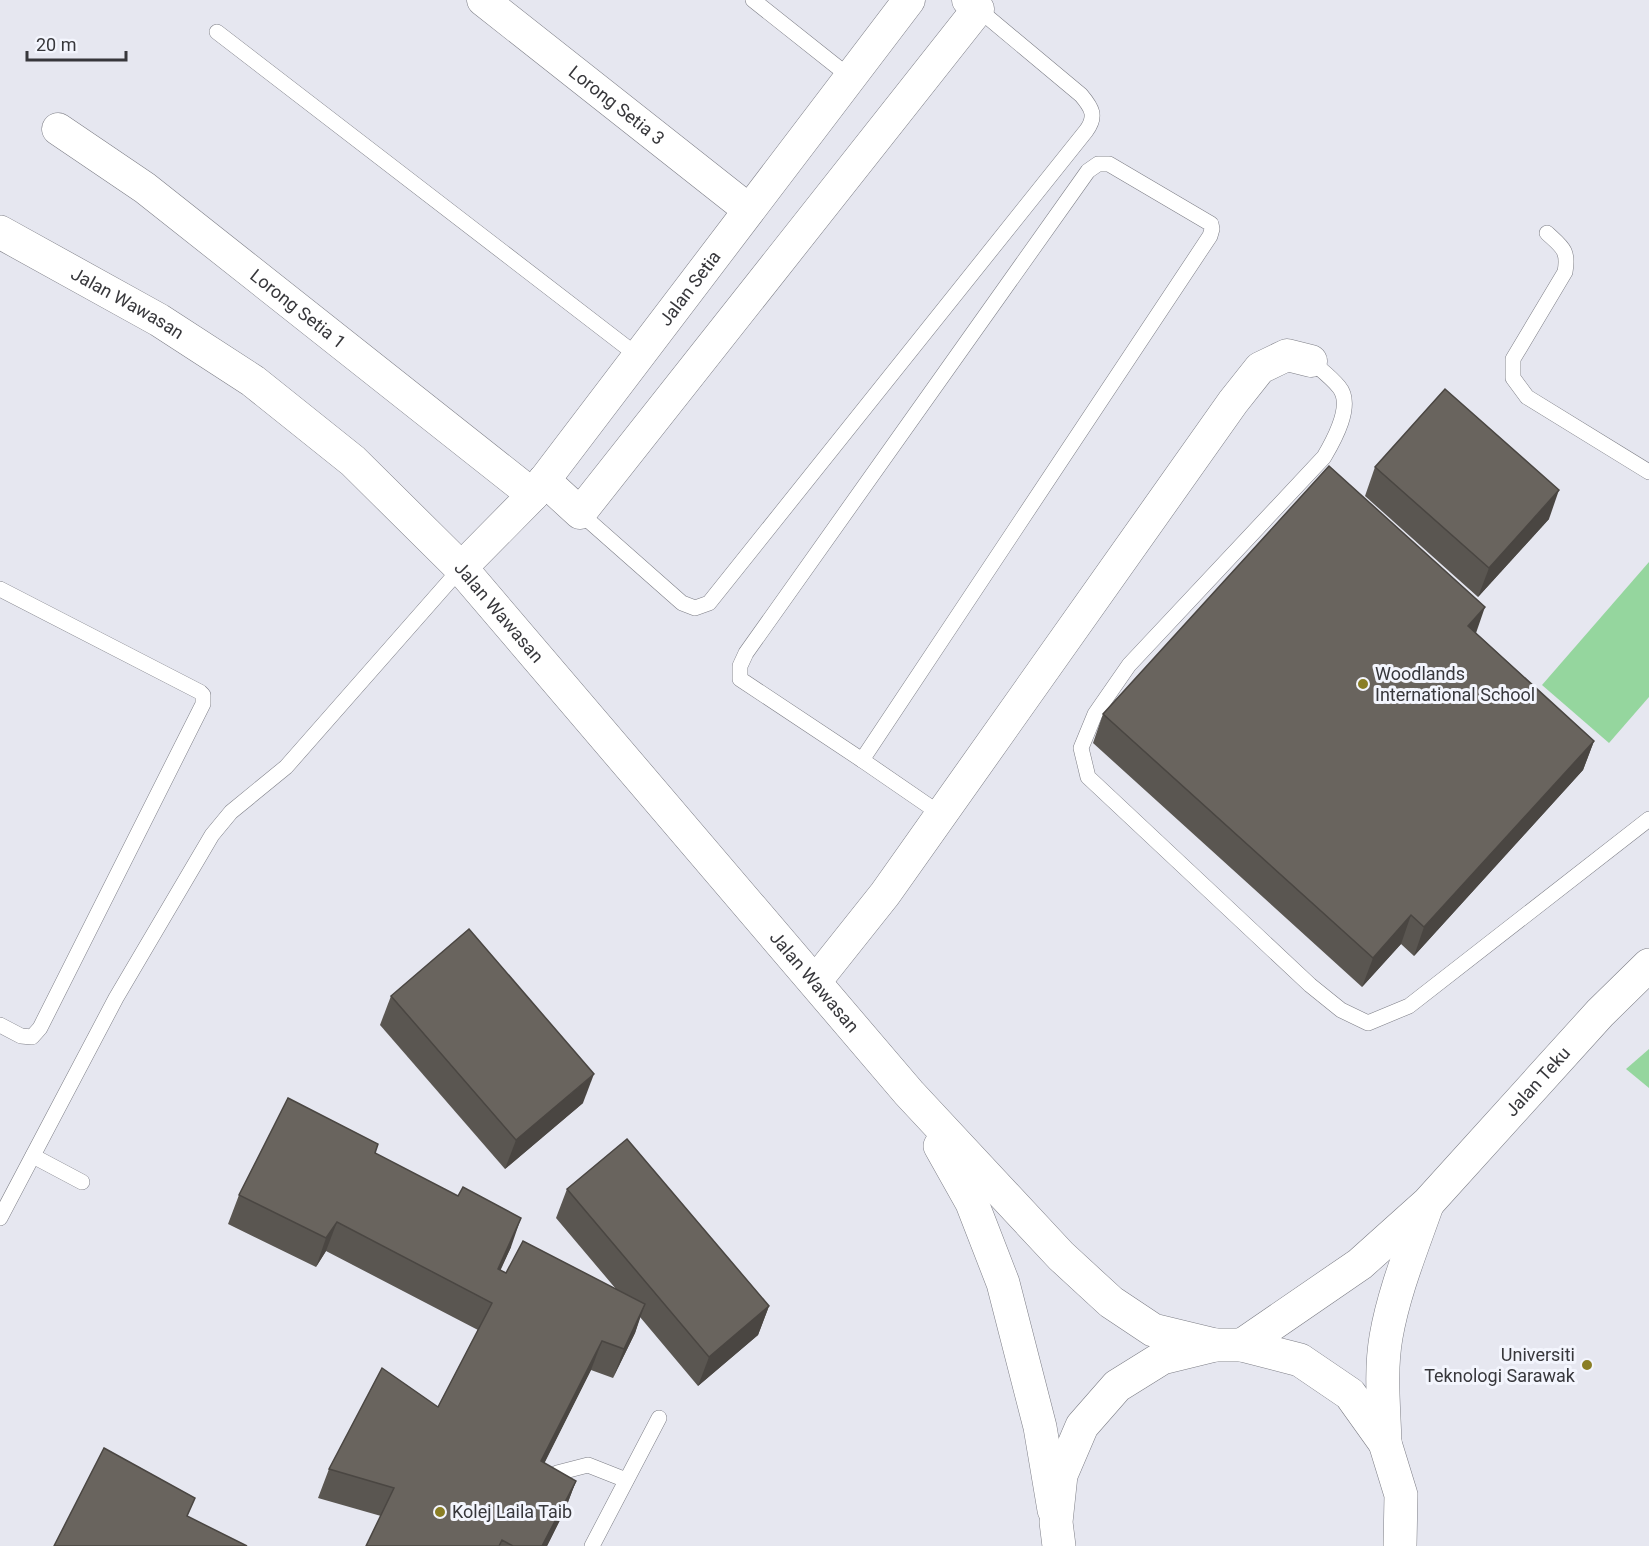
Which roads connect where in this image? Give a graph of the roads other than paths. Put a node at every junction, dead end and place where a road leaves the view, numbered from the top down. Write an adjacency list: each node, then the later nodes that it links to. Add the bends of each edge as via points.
1 (483, 0): 8 (street, Lorong Setia 3)
2 (753, 0): 6 (lane)
3 (909, 0): 6 (street, Jalan Setia)
4 (973, 5): 15 (street); 15 (lane, via 1081,95 1092,108 1092,124 710,603 695,608 682,603)
5 (217, 32): 11 (lane)
6 (850, 77): 8 (street, Jalan Setia)
7 (58, 129): 14 (street, Lorong Setia 1, via 145,188)
8 (750, 210): 11 (street, Jalan Setia)
9 (0, 232): 16 (street, Jalan Wawasan, via 159,320 254,381 353,461)
10 (1546, 233): 13 (lane, via 1568,258 1565,272 1513,359 1513,378 1527,397)
11 (638, 356): 14 (street, Jalan Setia)
12 (1311, 361): 19 (street, via 1287,355 1260,368); 20 (lane, via 1341,389 1344,410 1337,435 1324,457 1129,664 1095,714 1081,748 1088,777 1310,985 1341,1010 1368,1023 1409,1006)
13 (1649, 472)
14 (538, 488): 15 (street, Lorong Setia 1); 16 (street, Jalan Setia)
15 (580, 513)
16 (461, 568): 22 (street, Jalan Wawasan); 25 (lane, via 286,767 231,812 212,835 116,998)
17 (0, 589): 23 (lane, via 200,692 204,699 40,1028 32,1036 21,1036)
18 (862, 760): 18 (lane, via 740,679 740,666 1088,171 1098,164 1109,164 1211,224 1210,236); 19 (lane)
19 (942, 815): 22 (street)
20 (1649, 819)
21 (1649, 964): 27 (street, Jalan Teku)
22 (815, 982): 24 (street, Jalan Wawasan)
23 (0, 1025)
24 (909, 1093): 29 (street, via 1061,1256 1111,1302 1153,1330); 34 (street, via 972,1203 1003,1283 1040,1427)
25 (33, 1156): 26 (lane); 28 (lane)
26 (82, 1182)
27 (1428, 1203): 29 (street, Jalan Teku, via 1360,1264); 31 (street, via 1394,1300 1386,1339)
28 (0, 1218)
29 (1228, 1345): 31 (street, via 1300,1360 1350,1394); 34 (street, via 1162,1358 1117,1386 1082,1426 1061,1475)
30 (659, 1419): 32 (lane)
31 (1385, 1443): 36 (street, via 1401,1495)
32 (626, 1480): 33 (lane, via 588,1465 557,1473); 35 (lane)
33 (542, 1504)
34 (1058, 1534)
35 (592, 1546)
36 (1400, 1546)

